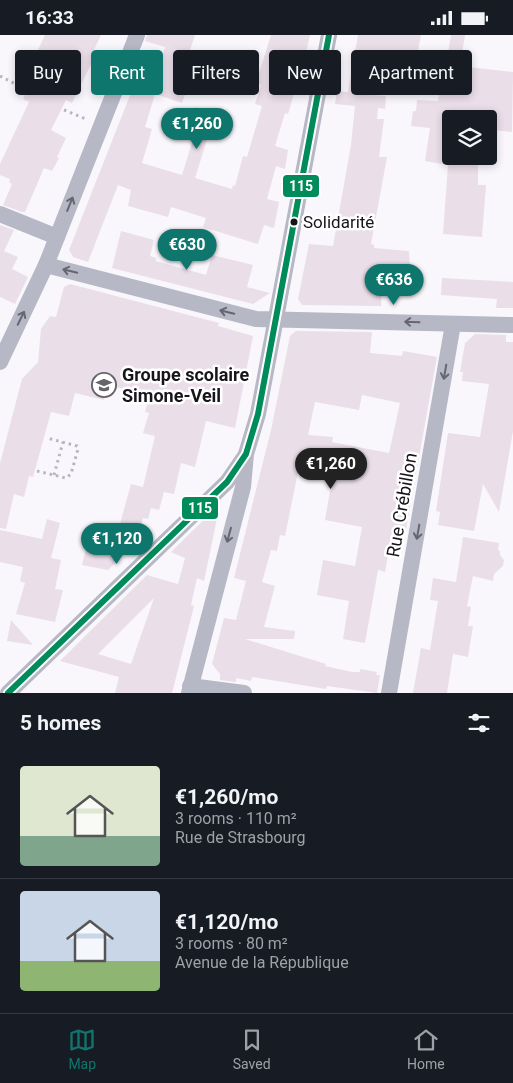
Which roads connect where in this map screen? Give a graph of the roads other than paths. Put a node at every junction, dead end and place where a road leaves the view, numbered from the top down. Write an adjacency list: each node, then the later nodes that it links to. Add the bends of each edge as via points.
1 (137, 35): 4 (street, one-way to 1)
2 (329, 35): 6 (street)
3 (0, 214): 4 (street)
4 (57, 237): 5 (street)
5 (46, 265): 6 (street, one-way to 5, via 256,319); 9 (street, one-way to 5)
6 (275, 319): 7 (street, one-way to 6); 10 (street, via 258,414)
7 (453, 324): 8 (street); 16 (street, Rue Crébillon, one-way to 16)
8 (513, 325)
9 (0, 362)
10 (246, 454): 11 (street, via 227,482); 12 (street, via 243,487)
11 (216, 491): 12 (street); 14 (street)
12 (237, 506): 13 (street, one-way to 13)
13 (189, 689): 15 (street)
14 (8, 693)
15 (244, 693)
16 (389, 693)

